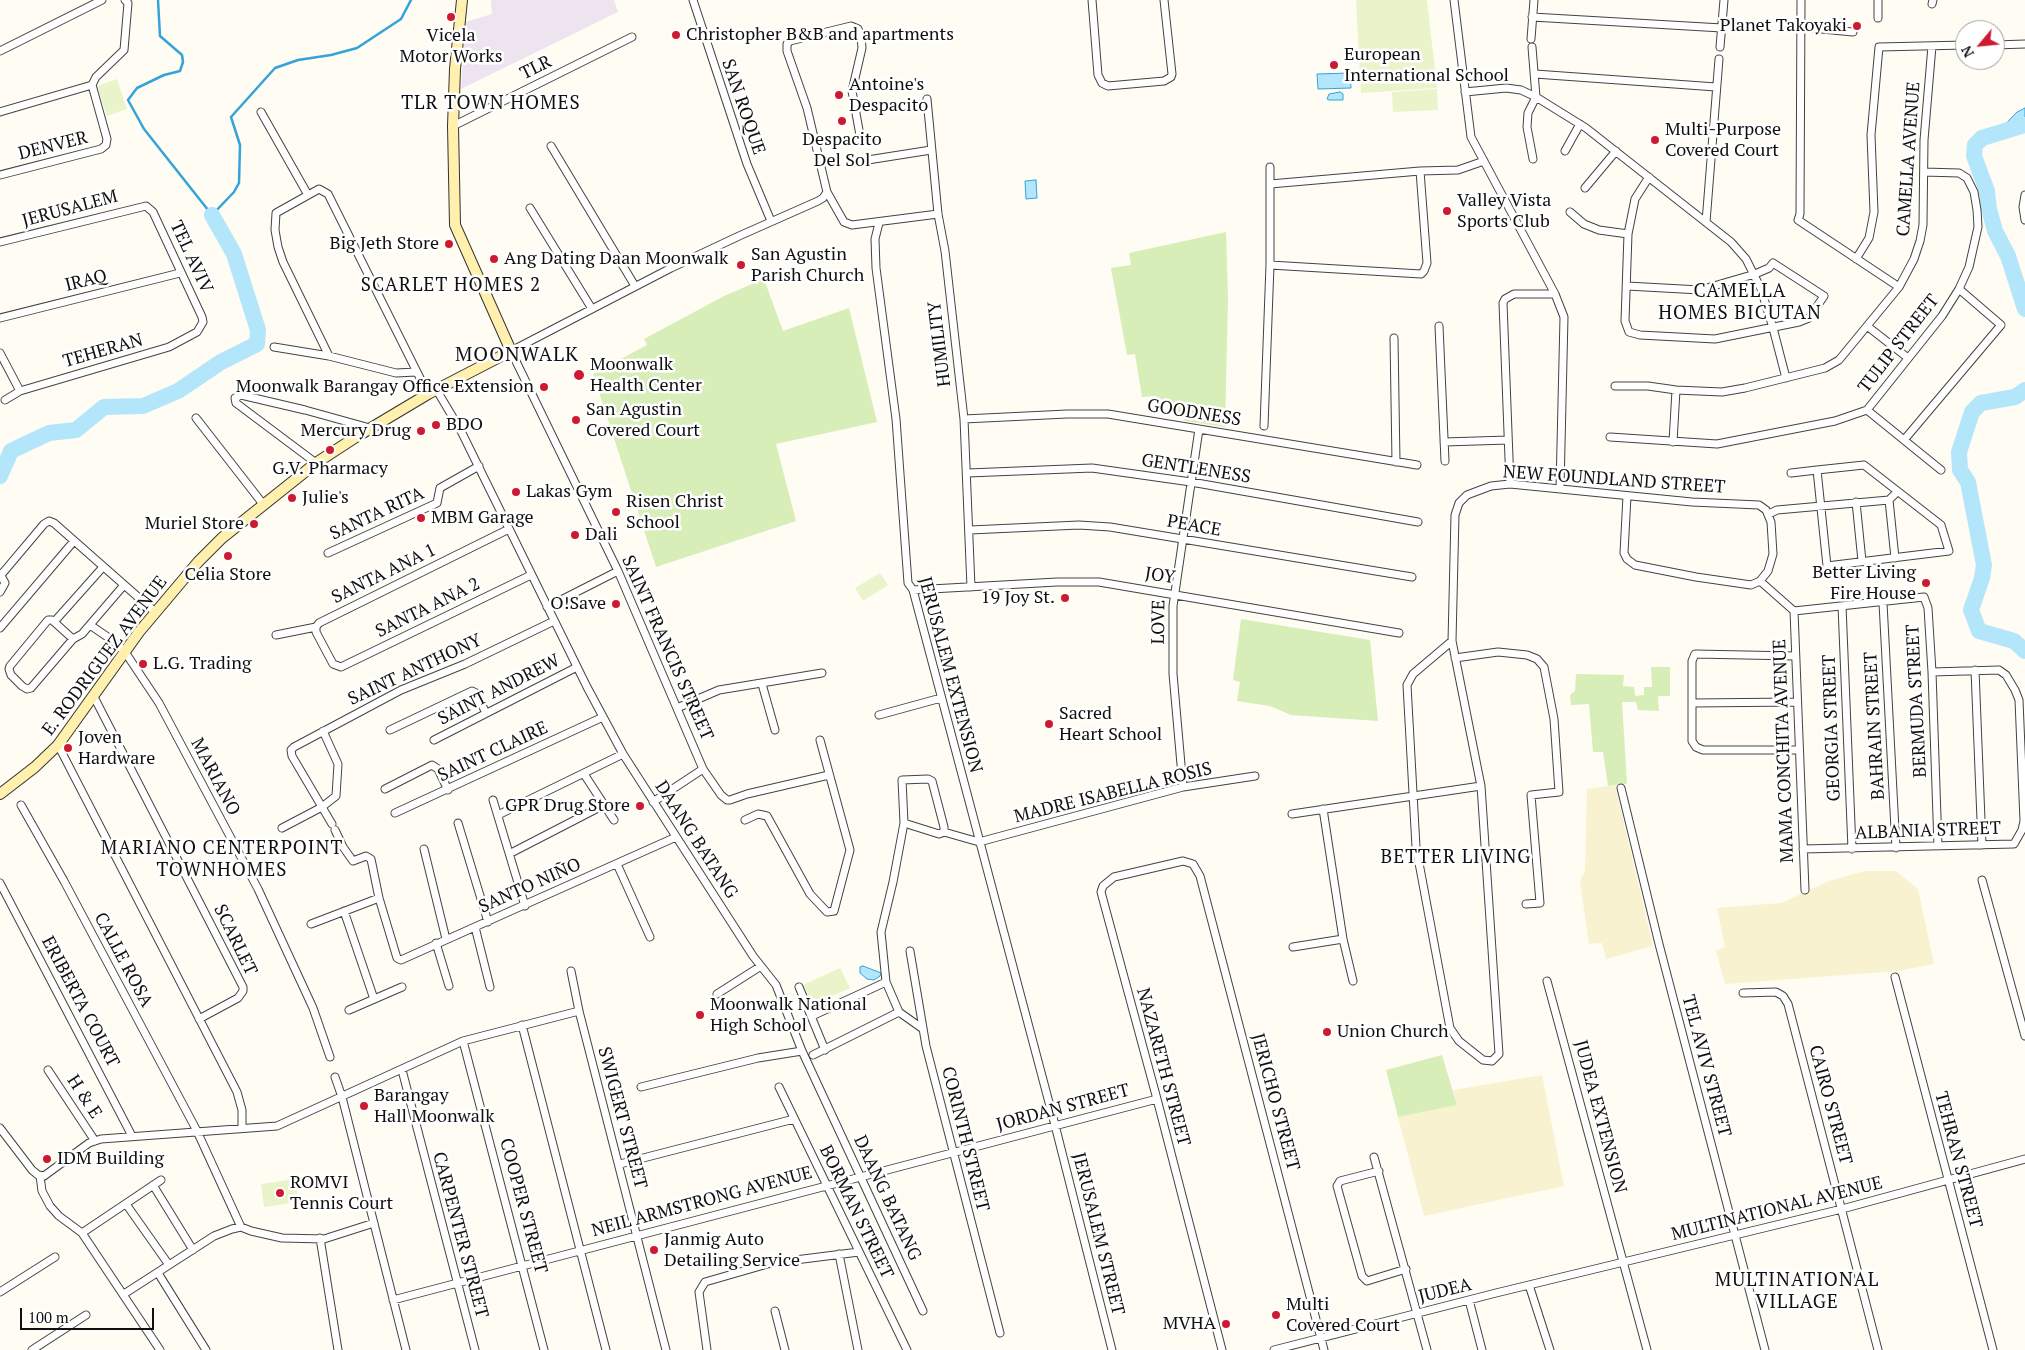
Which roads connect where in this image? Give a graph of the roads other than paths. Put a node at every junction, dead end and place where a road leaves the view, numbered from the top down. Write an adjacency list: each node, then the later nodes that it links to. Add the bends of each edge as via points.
1 (102, 0): 23 (street)
2 (125, 0): 26 (street, via 128,3 124,50)
3 (462, 0): 34 (main road)
4 (692, 0): 58 (street, SAN ROQUE, via 747,164)
5 (1092, 0): 6 (street, via 1098,75 1108,86 1164,81 1171,76)
6 (1164, 0)
7 (1454, 0): 28 (street)
8 (1534, 0): 12 (street)
9 (1724, 0): 15 (street)
10 (1801, 0): 14 (street)
11 (1878, 0): 13 (street)
12 (1532, 17): 15 (street); 25 (street)
13 (1878, 18)
14 (1800, 27): 16 (street); 63 (street, via 1798,220)
15 (1722, 28): 22 (street)
16 (1853, 32)
17 (632, 37): 34 (street, TLR)
18 (2025, 44): 20 (street)
19 (1955, 45): 21 (street)
20 (2005, 45)
21 (1932, 46): 45 (street, CAMELLA AVENUE); 63 (street, via 1879,47 1871,135 1874,212 1868,238)
22 (1720, 47)
23 (0, 51)
24 (1719, 59): 27 (street)
25 (1535, 74): 27 (street); 29 (street)
26 (92, 85): 31 (street); 46 (street, DENVER, via 106,145)
27 (1716, 87): 59 (street)
28 (1465, 92): 29 (street, via 1505,88 1521,90); 41 (street, via 1471,136)
29 (1536, 97): 33 (street); 40 (street, via 1527,120)
30 (927, 99): 37 (street, HUMILITY)
31 (0, 112)
32 (261, 112): 51 (street)
33 (1580, 124): 38 (street); 39 (street)
34 (452, 126): 80 (main road, via 457,230)
35 (861, 141): 50 (street, via 852,92 862,48 858,29 851,26 794,39 787,44 787,51 807,108)
36 (551, 146): 67 (street)
37 (931, 150): 42 (street); 56 (street, HUMILITY)
38 (1565, 151)
39 (1616, 151): 47 (street); 49 (street)
40 (1533, 159)
41 (1484, 161): 44 (street, via 1458,170); 71 (street)
42 (855, 162)
43 (1270, 167): 48 (street)
44 (1420, 171): 48 (street); 64 (street, via 1427,263 1421,274)
45 (1924, 172): 69 (street, CAMELLA AVENUE, via 1924,225 1914,259); 70 (street, TULIP STREET, via 1961,174 1967,178 1974,192 1978,227 1969,267)
46 (0, 175)
47 (1649, 177): 59 (street); 61 (street, via 1636,199)
48 (1270, 184): 64 (street)
49 (1585, 188)
50 (827, 192): 58 (street, E. RODRIGUEZ AVENUE, via 824,198); 60 (street, via 846,224)
51 (308, 195): 82 (street, via 276,213 275,230 283,262); 84 (street, DAANG BATANG, via 319,189 328,194)
52 (2025, 195): 57 (street)
53 (148, 207): 62 (street, JERUSALEM, via 142,205); 65 (street, TEL AVIV)
54 (530, 208): 72 (street)
55 (1570, 212): 61 (street, via 1584,224 1598,230)
56 (938, 214): 60 (street); 93 (street, HUMILITY)
57 (2025, 219)
58 (771, 221): 67 (street, E. RODRIGUEZ AVENUE)
59 (1706, 222): 66 (street, via 1731,242)
60 (879, 223): 137 (street, JERUSALEM EXTENSION, via 875,239 876,268 896,419 908,580)
61 (1628, 234): 68 (street)
62 (0, 242)
63 (1856, 259): 69 (street)
64 (1270, 265): 94 (street)
65 (180, 273): 73 (street, IRAQ); 74 (street, TEL AVIV)
66 (1756, 274): 68 (street, via 1700,290); 77 (street); 77 (street, via 1765,271 1772,263 1824,296 1809,318)
67 (635, 286): 72 (street, E. RODRIGUEZ AVENUE)
68 (1627, 286): 77 (street, via 1625,321 1629,332 1634,334 1715,339)
69 (1900, 287): 76 (street, CAMELLA AVENUE)
70 (1960, 289): 83 (street, TULIP STREET); 99 (street, via 2001,325)
71 (1555, 294): 98 (street, via 1514,294 1503,303); 113 (street, via 1564,324)
72 (592, 309): 80 (street, E. RODRIGUEZ AVENUE)
73 (0, 318)
74 (203, 322): 88 (street, TEHERAN, via 196,332 168,347)
75 (1439, 326): 100 (street)
76 (1867, 326): 83 (street); 85 (street, CAMELLA AVENUE, via 1833,365)
77 (1774, 328): 85 (street)
78 (1394, 338): 103 (street)
79 (274, 347): 82 (street)
80 (512, 351): 89 (main road, E. RODRIGUEZ AVENUE); 130 (street, SAINT FRANCIS STREET)
81 (0, 353): 88 (street)
82 (329, 356): 84 (street, via 396,373)
83 (1908, 358): 91 (street, TULIP STREET)
84 (416, 372): 89 (street, DAANG BATANG)
85 (1786, 378): 87 (street, CAMELLA AVENUE, via 1722,392)
86 (1615, 386): 87 (street, CAMELLA AVENUE)
87 (1676, 390): 101 (street)
88 (20, 391): 90 (street, TEHERAN)
89 (432, 391): 95 (main road, E. RODRIGUEZ AVENUE); 106 (street, DAANG BATANG)
90 (5, 400)
91 (1866, 410): 99 (street); 101 (street, TULIP STREET, via 1835,421 1717,444)
92 (196, 418): 118 (street)
93 (964, 419): 96 (street, GOODNESS, via 1108,414); 109 (street, HUMILITY)
94 (1264, 426)
95 (370, 428): 104 (main road, E. RODRIGUEZ AVENUE); 104 (street, via 241,395 236,397 236,403)
96 (1199, 429): 103 (street, GOODNESS); 111 (street, LOVE)
97 (1610, 437): 101 (street, TULIP STREET)
98 (1508, 440): 100 (street); 112 (street)
99 (1904, 440): 108 (street)
100 (1444, 442): 102 (street)
101 (1673, 442)
102 (1445, 461)
103 (1396, 462): 105 (street, GOODNESS)
104 (316, 464): 118 (main road, E. RODRIGUEZ AVENUE)
105 (1416, 465)
106 (479, 466): 122 (street, DAANG BATANG); 126 (street, SANTA RITA, via 440,488 437,503)
107 (1818, 470): 110 (street); 114 (street, via 1864,465); 119 (street)
108 (1941, 470)
109 (968, 473): 111 (street, GENTLENESS, via 1092,468); 123 (street, HUMILITY)
110 (1791, 473)
111 (1191, 482): 121 (street, GENTLENESS); 124 (street, LOVE)
112 (1510, 484): 113 (street, NEW FOUNDLAND STREET); 153 (street, NEW FOUNDLAND STREET, via 1474,492 1463,498 1456,510)
113 (1560, 488): 115 (street, NEW FOUNDLAND STREET)
114 (1896, 492): 116 (street); 127 (street, via 1941,525 1949,551)
115 (1627, 496): 120 (street, NEW FOUNDLAND STREET, via 1758,505); 134 (street, via 1624,553 1631,562 1696,577 1751,585)
116 (1889, 500): 117 (street); 127 (street)
117 (1856, 502): 119 (street); 128 (street)
118 (264, 504): 144 (main road, E. RODRIGUEZ AVENUE, via 222,538)
119 (1821, 506): 120 (street, via 1777,510); 128 (street, via 1827,566)
120 (1769, 514): 134 (street, via 1774,554)
121 (1418, 522)
122 (509, 529): 132 (street, DAANG BATANG); 148 (street, SANTA ANA 1)
123 (970, 530): 124 (street, PEACE, via 1094,525); 136 (street, HUMILITY)
124 (1182, 540): 133 (street, PEACE); 139 (street, LOVE)
125 (74, 541): 129 (street); 131 (street, via 49,521); 149 (street)
126 (328, 552)
127 (1895, 558): 128 (street)
128 (1862, 562)
129 (103, 566): 135 (street); 146 (street)
130 (618, 571): 142 (street); 166 (street, SAINT FRANCIS STREET)
131 (0, 575): 138 (street, via 5,583)
132 (531, 575): 142 (street, DAANG BATANG); 148 (street, SANTA ANA 2, via 345,666 333,664)
133 (1412, 577)
134 (1760, 581): 143 (street)
135 (124, 585): 144 (street); 147 (street)
136 (972, 586): 137 (street, JOY); 139 (street, JOY, via 1099,582)
137 (913, 590): 163 (street, JERUSALEM EXTENSION)
138 (0, 592)
139 (1174, 594): 150 (street, JOY); 183 (street, LOVE, via 1173,674)
140 (1883, 603): 141 (street, BERMUDA STREET); 159 (street, BERMUDA STREET, via 1924,597 1928,608); 208 (street, BAHRAIN STREET)
141 (1842, 606): 143 (street, BERMUDA STREET); 211 (street, GEORGIA STREET)
142 (547, 607): 145 (street, DAANG BATANG)
143 (1794, 611): 155 (street, MAMA CONCHITA AVENUE)
144 (155, 612): 154 (main road, E. RODRIGUEZ AVENUE)
145 (554, 621): 157 (street, DAANG BATANG); 170 (street, SAINT ANTHONY, via 465,664 400,690)
146 (54, 622): 152 (street); 152 (street, via 48,620 10,666 11,675 22,686 31,688)
147 (90, 625): 152 (street); 154 (street, MARIANO)
148 (316, 627): 151 (street)
149 (0, 628)
150 (1399, 633)
151 (276, 635)
152 (73, 639)
153 (1452, 641): 156 (street, NEW FOUNDLAND STREET); 188 (street, via 1412,674 1407,685)
154 (125, 652): 162 (main road, E. RODRIGUEZ AVENUE); 256 (street, MARIANO, via 159,703 258,889 313,1008)
155 (1796, 656): 164 (street, MAMA CONCHITA AVENUE); 165 (street, via 1694,654)
156 (1455, 658): 182 (street, NEW FOUNDLAND STREET); 219 (street, via 1498,652 1527,655 1544,667 1554,719 1560,792 1531,795 1540,902)
157 (578, 667): 167 (street, SAINT ANDREW); 169 (street, DAANG BATANG)
158 (1975, 670): 159 (street, ALBANIA STREET); 206 (street); 206 (street, ALBANIA STREET, via 1999,670 2006,675 2020,700 2022,830 2014,844)
159 (1932, 672): 207 (street, BERMUDA STREET)
160 (822, 673): 161 (street)
161 (762, 684): 166 (street, via 719,690); 172 (street)
162 (93, 695): 175 (main road, E. RODRIGUEZ AVENUE); 248 (street, SCARLET, via 243,987 238,998)
163 (941, 698): 168 (street); 205 (street, JERUSALEM EXTENSION)
164 (1797, 702): 165 (street); 176 (street, MAMA CONCHITA AVENUE)
165 (1692, 703): 176 (street, via 1692,741 1698,749)
166 (677, 708): 178 (street, SAINT FRANCIS STREET)
167 (486, 714): 171 (street, via 476,693 471,692); 173 (street, SAINT ANDREW)
168 (879, 715)
169 (602, 717): 177 (street, DAANG BATANG); 186 (street, SAINT CLAIRE)
170 (323, 730): 193 (street, via 338,764 337,790 332,800); 193 (street, SAINT ANTHONY, via 291,750)
171 (390, 730)
172 (775, 730)
173 (434, 740)
174 (820, 740): 180 (street)
175 (58, 745): 187 (main road, E. RODRIGUEZ AVENUE); 248 (street)
176 (1799, 750): 210 (street, MAMA CONCHITA AVENUE)
177 (624, 754): 179 (street); 190 (street, DAANG BATANG)
178 (703, 769): 180 (street, via 727,800); 190 (street, SAINT FRANCIS STREET)
179 (584, 774): 192 (street); 197 (street)
180 (829, 775): 199 (street, via 850,850 832,913 824,910 810,894 767,816 758,814)
181 (1255, 776): 183 (street, MADRE ISABELLA ROSIS)
182 (1481, 786): 188 (street); 188 (street, NEW FOUNDLAND STREET, via 1499,1054 1492,1060 1483,1060 1459,1041 1450,1028 1416,847)
183 (1184, 788): 205 (street, MADRE ISABELLA ROSIS)
184 (1621, 788): 288 (street, TEL AVIV STREET, via 1658,944)
185 (385, 789): 186 (street, via 432,765 438,769)
186 (448, 790): 195 (street, SAINT CLAIRE)
187 (0, 794)
188 (1414, 796): 194 (street)
189 (493, 800): 197 (street)
190 (654, 802): 204 (street, DAANG BATANG)
191 (21, 804): 268 (street, CALLE ROSA)
192 (604, 805): 198 (street); 212 (street)
193 (322, 807): 202 (street); 218 (street, via 353,861 370,857)
194 (1323, 809): 196 (street); 227 (street)
195 (395, 813)
196 (1292, 814)
197 (498, 815): 212 (street)
198 (614, 820)
199 (745, 820)
200 (458, 823): 222 (street)
201 (904, 823): 203 (street, via 939,834); 203 (street, via 902,780 930,780 935,785); 235 (street, via 880,932)
202 (282, 828)
203 (944, 832): 205 (street)
204 (676, 837): 213 (street, SANTO NIÑO); 231 (street, DAANG BATANG)
205 (980, 842): 265 (street, JERUSALEM EXTENSION)
206 (1982, 844): 207 (street, ALBANIA STREET)
207 (1938, 846): 208 (street, ALBANIA STREET)
208 (1896, 848): 211 (street, ALBANIA STREET)
209 (424, 849): 226 (street)
210 (1803, 849): 211 (street, ALBANIA STREET); 217 (street, MAMA CONCHITA AVENUE)
211 (1852, 849)
212 (510, 853): 220 (street)
213 (617, 864): 220 (street, SANTO NIÑO); 225 (street)
214 (1193, 864): 263 (street, NAZARETH STREET, via 1182,861 1114,877 1101,892); 311 (street, JERICHO STREET, via 1202,886)
215 (1982, 880): 251 (street)
216 (0, 883): 269 (street, ERIBERTA COURT)
217 (1805, 890)
218 (379, 898): 221 (street); 228 (street, SANTO NIÑO, via 396,958 400,960)
219 (1526, 904)
220 (525, 906): 222 (street, SANTO NIÑO)
221 (344, 911): 223 (street); 243 (street)
222 (488, 922): 224 (street, SANTO NIÑO)
223 (311, 924)
224 (475, 927): 226 (street, SANTO NIÑO); 239 (street)
225 (650, 937)
226 (446, 939): 228 (street, SANTO NIÑO)
227 (1343, 939): 229 (street); 236 (street)
228 (436, 943): 238 (street)
229 (1293, 947)
230 (910, 951): 250 (street, CORINTH STREET)
231 (760, 966): 242 (street); 254 (street, DAANG BATANG, via 776,985)
232 (570, 971): 245 (street, SWIGERT STREET)
233 (1895, 976): 279 (street, TEHRAN STREET)
234 (1547, 980): 295 (street, JUDEA EXTENSION)
235 (886, 982): 246 (street); 247 (street)
236 (1353, 982)
237 (402, 986): 243 (street)
238 (449, 986)
239 (490, 987)
240 (799, 987): 247 (street)
241 (1743, 993): 283 (street, CAIRO STREET, via 1776,992 1788,1004)
242 (716, 994)
243 (374, 999): 244 (street)
244 (349, 1010)
245 (579, 1011): 249 (street); 274 (street, SWIGERT STREET)
246 (899, 1012): 250 (street); 253 (street)
247 (812, 1016): 253 (street)
248 (199, 1020): 267 (street, via 237,1092)
249 (522, 1025): 252 (street); 291 (street, NEIL ARMSTRONG AVENUE)
250 (923, 1029): 271 (street, CORINTH STREET)
251 (2025, 1036)
252 (463, 1041): 258 (street); 297 (street, COOPER STREET)
253 (825, 1050): 255 (street)
254 (802, 1051): 260 (street, via 758,1058); 277 (street, DAANG BATANG)
255 (813, 1055)
256 (330, 1057)
257 (48, 1070): 270 (street, H & E)
258 (402, 1070): 262 (street); 300 (street, CARPENTER STREET)
259 (335, 1078): 262 (street)
260 (641, 1087)
261 (779, 1087): 264 (street, BORMAN STREET)
262 (342, 1097): 267 (street, via 277,1126); 284 (street)
263 (1157, 1099): 265 (street, JORDAN STREET); 326 (street, NAZARETH STREET)
264 (794, 1119): 274 (street); 281 (street, BORMAN STREET)
265 (1055, 1126): 271 (street, JORDAN STREET); 325 (street, JERUSALEM STREET)
266 (0, 1128): 276 (street)
267 (242, 1128): 268 (street)
268 (197, 1131): 269 (street); 285 (street, CALLE ROSA)
269 (132, 1136): 270 (street)
270 (94, 1141): 276 (street, via 49,1174)
271 (952, 1153): 277 (street, JORDAN STREET); 310 (street, CORINTH STREET)
272 (1374, 1157): 275 (street)
273 (2025, 1159): 279 (street, MULTINATIONAL AVENUE)
274 (620, 1164): 287 (street, SWIGERT STREET)
275 (1379, 1171): 298 (street); 298 (street, via 1338,1183 1362,1276 1368,1281)
276 (40, 1176): 286 (street, via 42,1191 50,1206)
277 (860, 1176): 281 (street, NEIL ARMSTRONG AVENUE); 306 (street, DAANG BATANG)
278 (161, 1180): 280 (street)
279 (1948, 1180): 283 (street, MULTINATIONAL AVENUE); 335 (street, TEHRAN STREET)
280 (153, 1185): 282 (street); 290 (street)
281 (826, 1185): 287 (street, NEIL ARMSTRONG AVENUE); 292 (street, BORMAN STREET)
282 (126, 1204): 286 (street); 296 (street)
283 (1842, 1209): 288 (street, MULTINATIONAL AVENUE); 334 (street, CAIRO STREET)
284 (374, 1224): 289 (street); 304 (street)
285 (241, 1227): 289 (street, via 282,1238); 290 (street, via 214,1236)
286 (82, 1233): 303 (street)
287 (637, 1235): 291 (street, NEIL ARMSTRONG AVENUE); 320 (street, SWIGERT STREET)
288 (1735, 1235): 295 (street, MULTINATIONAL AVENUE); 333 (street, TEL AVIV STREET)
289 (320, 1238): 315 (street)
290 (193, 1250): 296 (street)
291 (581, 1250): 297 (street); 319 (street)
292 (859, 1252): 293 (street); 324 (street, BORMAN STREET)
293 (839, 1254): 321 (street, via 771,1262 710,1279 699,1292); 323 (street)
294 (55, 1257): 302 (street)
295 (1624, 1262): 301 (street, JUDEA); 332 (street)
296 (169, 1265): 299 (street)
297 (523, 1265): 300 (street); 318 (street, COOPER STREET)
298 (1406, 1269): 308 (street)
299 (158, 1273): 303 (street); 314 (street)
300 (457, 1283): 304 (street); 317 (street, CARPENTER STREET)
301 (1529, 1285): 305 (street, JUDEA); 331 (street)
302 (0, 1292)
303 (124, 1294): 313 (street)
304 (393, 1300): 316 (street)
305 (1469, 1300): 308 (street, JUDEA); 330 (street)
306 (923, 1310)
307 (775, 1311): 322 (street)
308 (1418, 1313): 311 (street, JUDEA); 329 (street)
309 (86, 1315): 312 (street)
310 (1000, 1333)
311 (1321, 1337): 327 (street, JUDEA); 328 (street, JERICHO STREET)
312 (32, 1350)
313 (160, 1350)
314 (206, 1350)
315 (338, 1350)
316 (406, 1350)
317 (474, 1350)
318 (544, 1350)
319 (606, 1350)
320 (666, 1350)
321 (707, 1350)
322 (785, 1350)
323 (858, 1350)
324 (907, 1350)
325 (1112, 1350)
326 (1222, 1350)
327 (1274, 1350)
328 (1324, 1350)
329 (1427, 1350)
330 (1482, 1350)
331 (1550, 1350)
332 (1647, 1350)
333 (1765, 1350)
334 (1878, 1350)
335 (1993, 1350)

